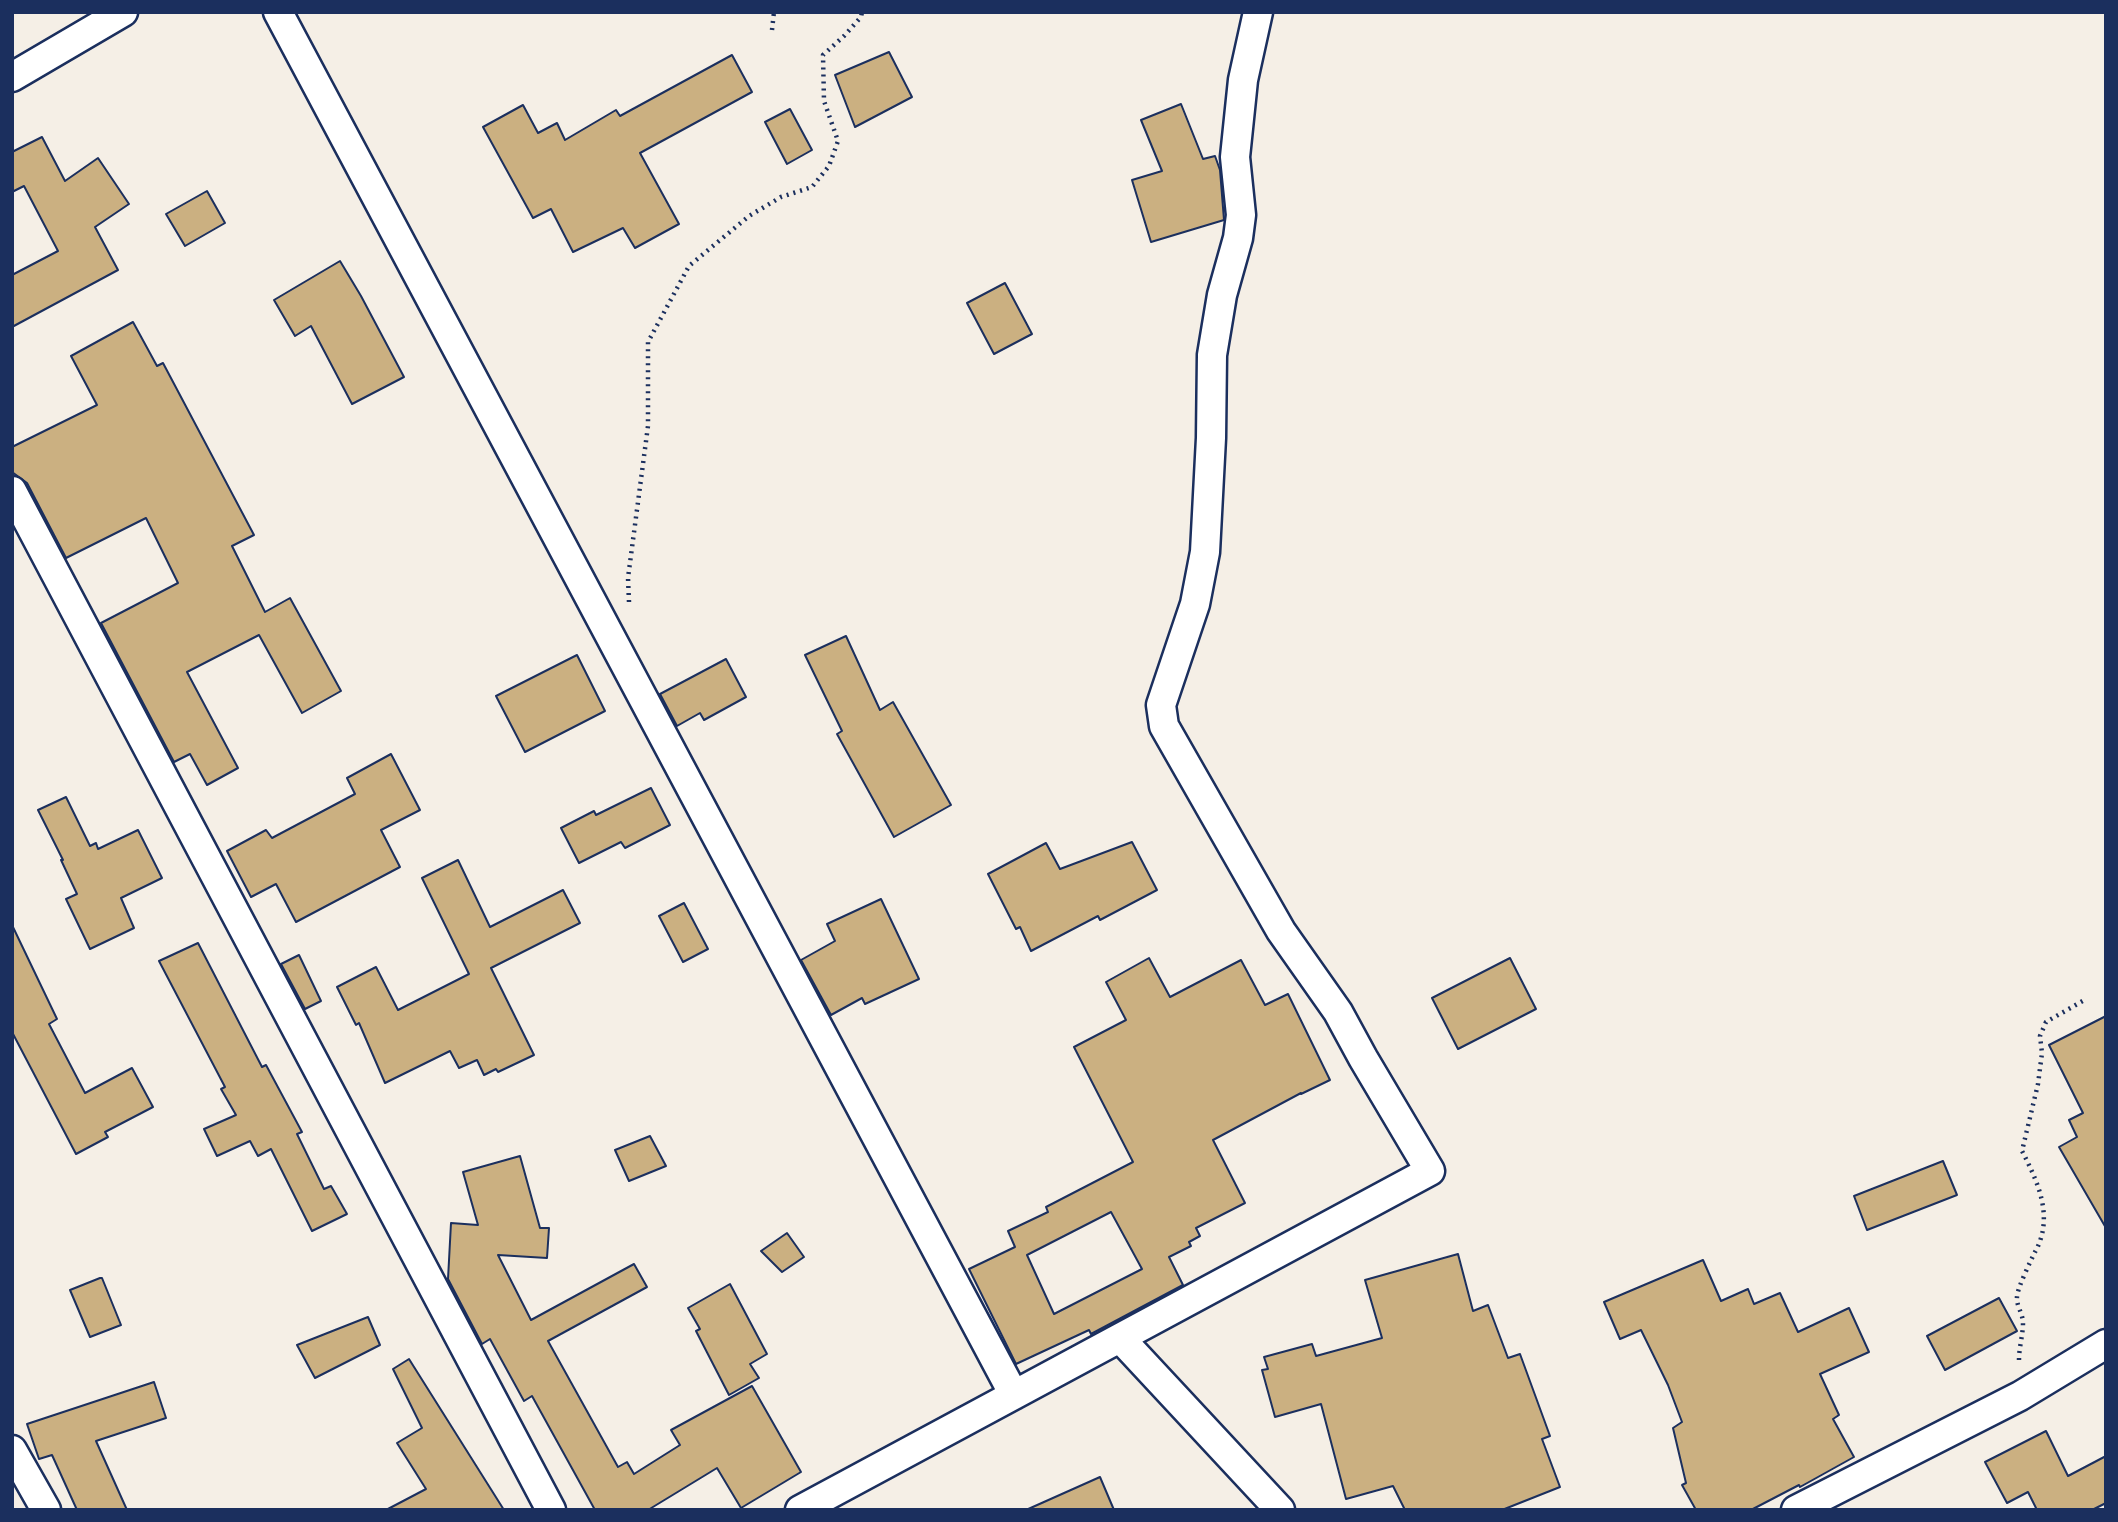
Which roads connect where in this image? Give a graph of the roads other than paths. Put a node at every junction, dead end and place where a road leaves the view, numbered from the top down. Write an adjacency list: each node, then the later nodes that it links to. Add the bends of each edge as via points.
1 (123, 12): 4 (street)
2 (278, 12): 8 (street)
3 (1258, 12): 6 (street, via 1243,80 1235,157 1241,215 1238,238 1212,355 1205,552 1195,604 1161,705 1164,726 1281,930 1338,1012 1430,1171)
4 (12, 76)
5 (12, 491): 11 (street)
6 (1120, 1338): 8 (street); 13 (street)
7 (2106, 1343): 14 (street, via 2020,1396)
8 (1014, 1395): 12 (street)
9 (12, 1450): 10 (street)
10 (46, 1510)
11 (551, 1510)
12 (800, 1510)
13 (1280, 1510)
14 (1796, 1510)

